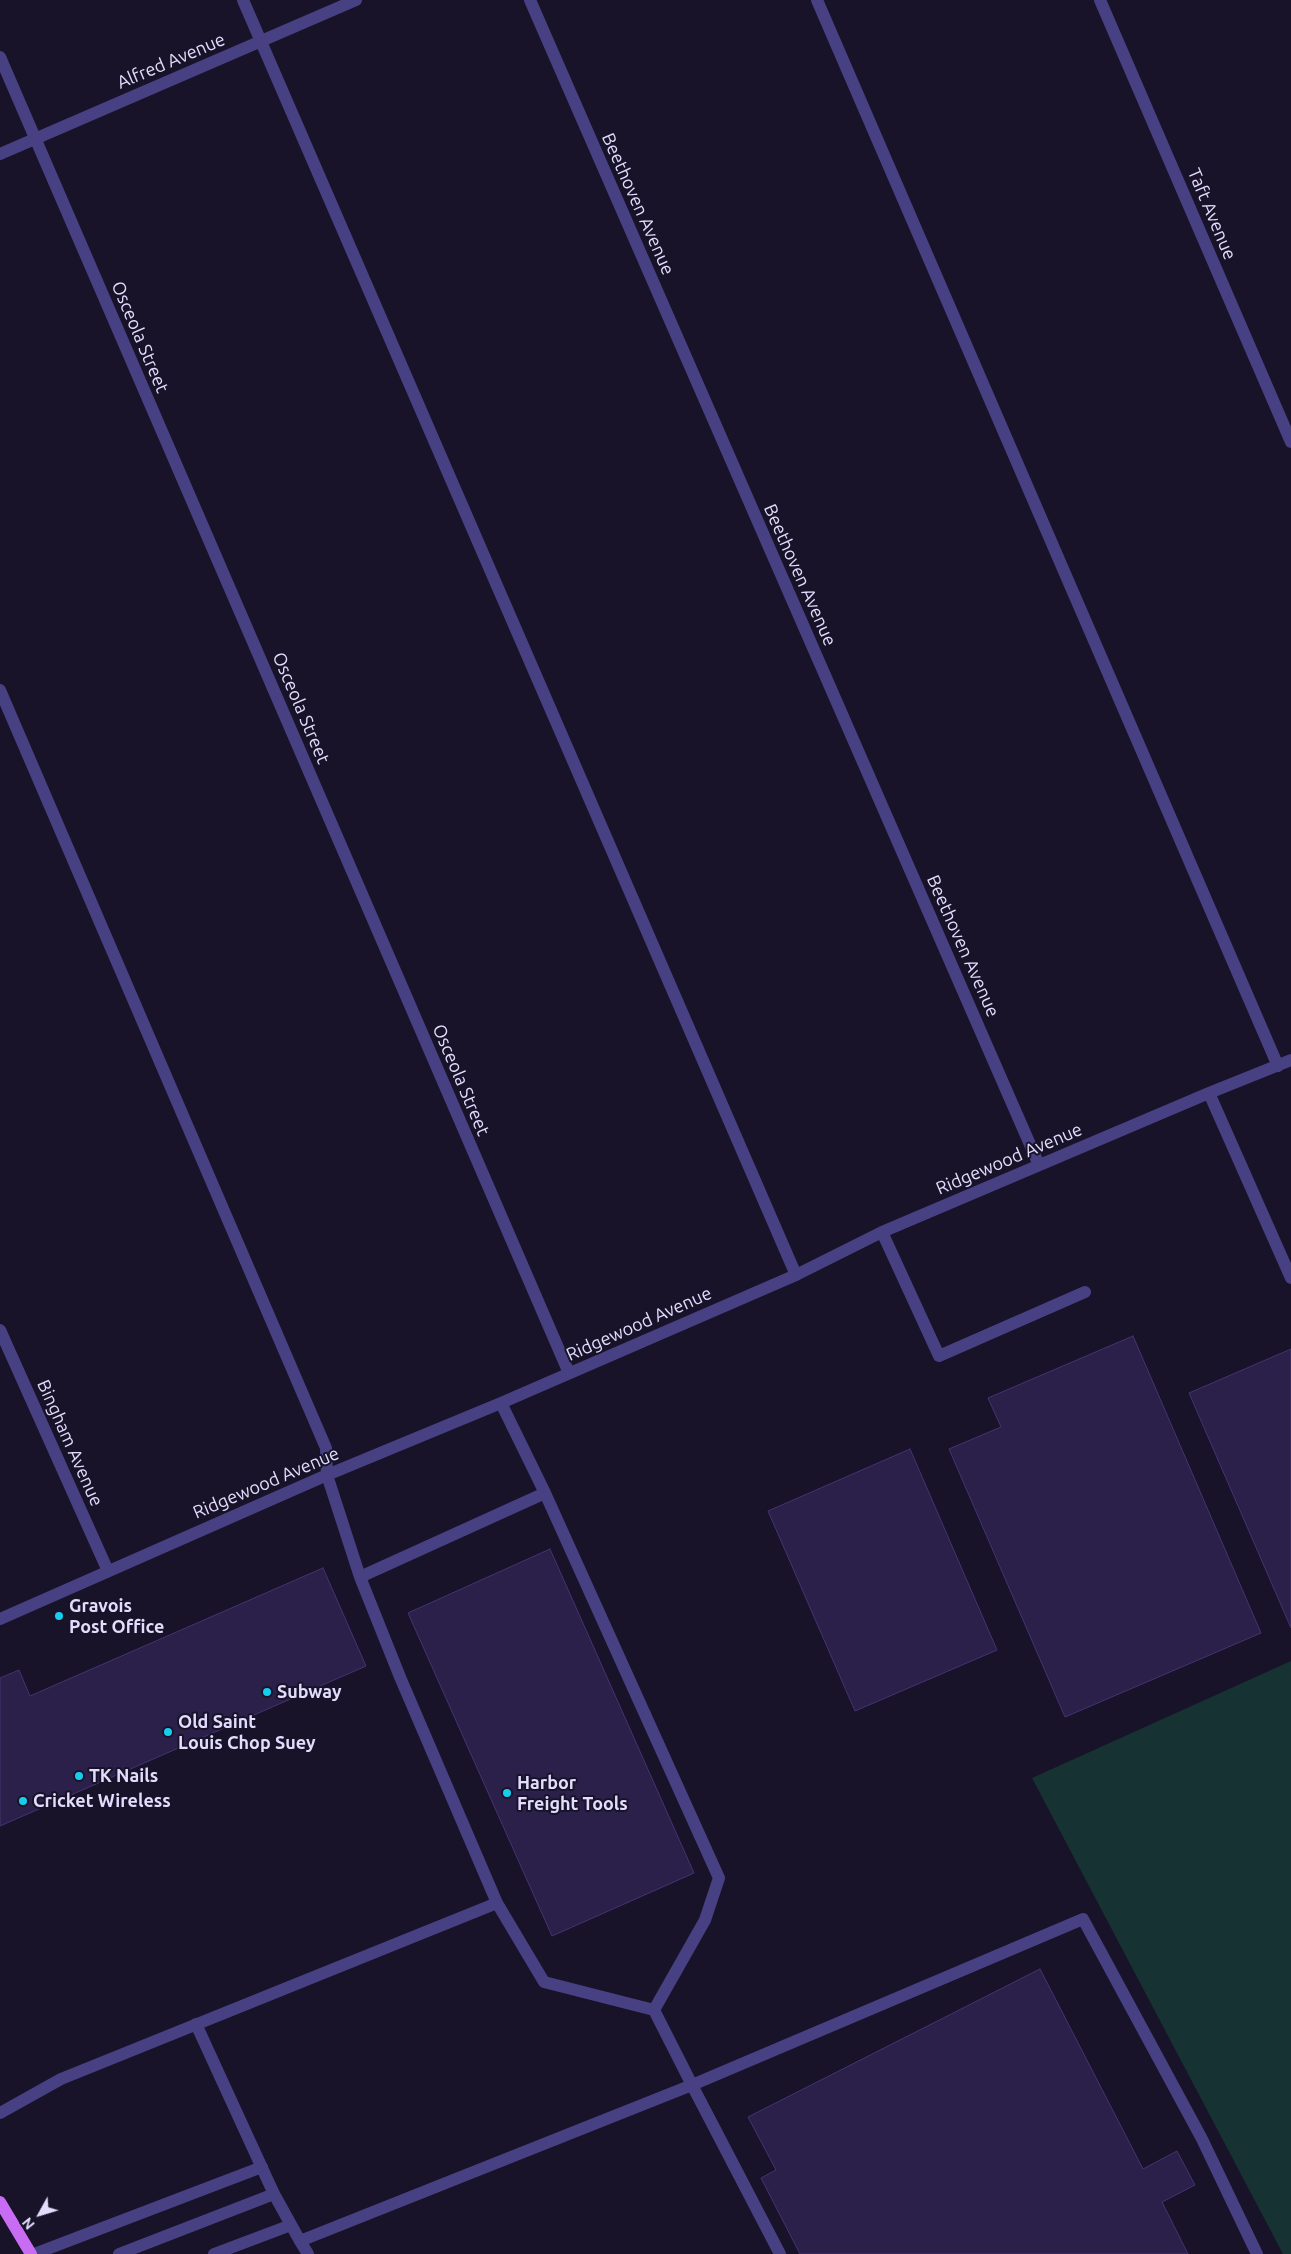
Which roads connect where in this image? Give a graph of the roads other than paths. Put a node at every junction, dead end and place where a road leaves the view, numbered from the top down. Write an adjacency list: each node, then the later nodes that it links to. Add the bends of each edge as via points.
1 (243, 0): 6 (street)
2 (356, 0): 6 (street, Alfred Avenue)
3 (530, 0): 15 (street, Beethoven Avenue)
4 (818, 0): 13 (street)
5 (1100, 0): 10 (street, Taft Avenue)
6 (260, 42): 8 (street, Alfred Avenue); 17 (street)
7 (0, 57): 8 (street, Osceola Street)
8 (35, 139): 9 (street, Alfred Avenue); 21 (street, Osceola Street)
9 (0, 154)
10 (1291, 442)
11 (0, 690): 23 (street, via 326,1448)
12 (1291, 1060): 13 (street, Ridgewood Avenue)
13 (1278, 1066): 14 (street, Ridgewood Avenue)
14 (1209, 1092): 15 (street, Ridgewood Avenue); 18 (street)
15 (1039, 1164): 16 (street, Ridgewood Avenue)
16 (882, 1232): 17 (street, Ridgewood Avenue); 19 (street, via 939,1356)
17 (796, 1275): 21 (street, Ridgewood Avenue)
18 (1291, 1278)
19 (1085, 1292)
20 (2, 1338): 25 (street, Bingham Avenue)
21 (569, 1373): 22 (street, Ridgewood Avenue)
22 (501, 1403): 23 (street, Ridgewood Avenue); 24 (street)
23 (327, 1475): 25 (street, Ridgewood Avenue); 26 (street)
24 (545, 1492): 26 (street); 29 (street, via 719,1878 705,1920)
25 (108, 1571): 27 (street, Ridgewood Avenue)
26 (360, 1577): 28 (street)
27 (0, 1619)
28 (497, 1903): 29 (street, via 544,1982); 30 (street)
29 (654, 2010): 31 (street)
30 (196, 2024): 32 (street, via 61,2079); 33 (street)
31 (692, 2085): 37 (street); 42 (street); 43 (street, via 1083,1919 1202,2139)
32 (0, 2112)
33 (262, 2167): 34 (street); 38 (street)
34 (274, 2194): 36 (street); 39 (street)
35 (0, 2202): 38 (main road)
36 (291, 2225): 37 (street); 40 (street)
37 (300, 2241): 41 (street)
38 (32, 2254)
39 (119, 2254)
40 (214, 2254)
41 (308, 2254)
42 (780, 2254)
43 (1257, 2254)

